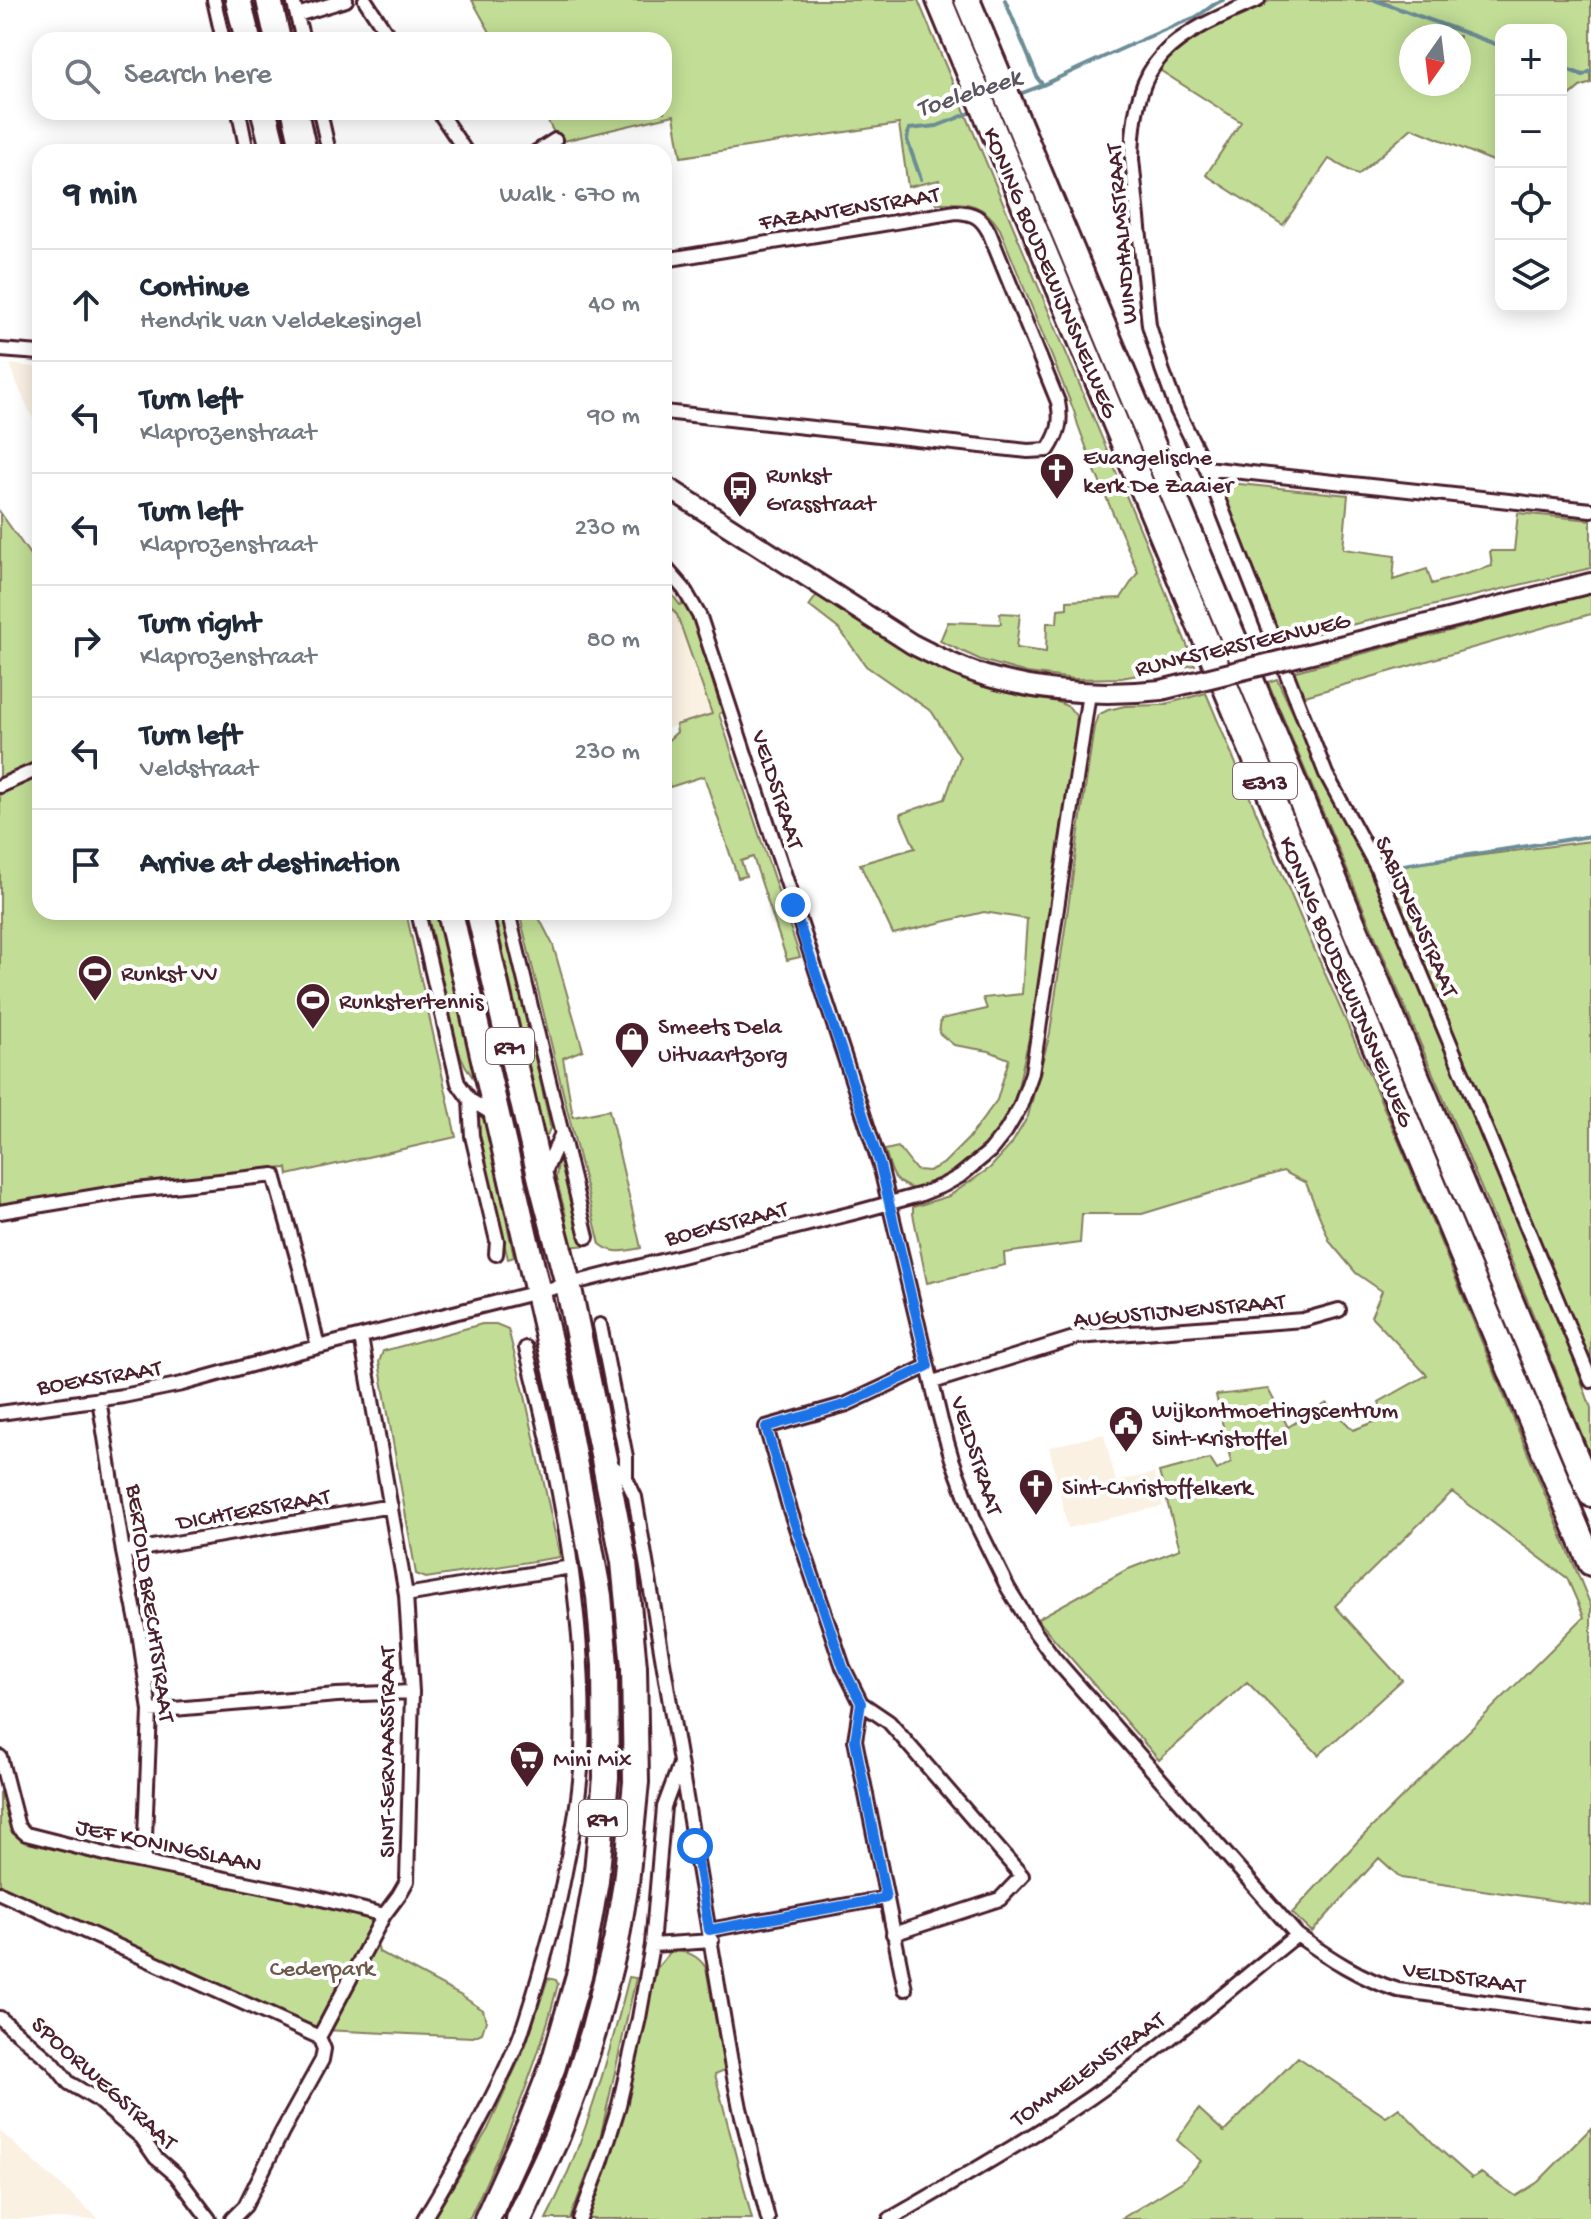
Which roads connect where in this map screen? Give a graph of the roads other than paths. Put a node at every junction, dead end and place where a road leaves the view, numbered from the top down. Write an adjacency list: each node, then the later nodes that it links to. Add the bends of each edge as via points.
1 (214, 0): 11 (street)
2 (238, 0): 12 (highway)
3 (269, 0): 13 (highway)
4 (293, 0): 10 (street)
5 (346, 0): 10 (street)
6 (365, 0): 15 (street)
7 (939, 0): 71 (highway, KONING BOUDEWIJNSNELWEG / E313)
8 (967, 0): 68 (highway, KONING BOUDEWIJNSNELWEG / E313)
9 (1258, 0): 32 (street, WINDHALMSTRAAT, via 1209,21 1159,57 1146,77 1133,132 1153,341 1177,410)
10 (297, 15): 14 (street)
11 (221, 32)
12 (246, 32)
13 (276, 32)
14 (301, 32)
15 (386, 32)
16 (241, 120): 22 (street)
17 (266, 120): 23 (highway)
18 (297, 120): 24 (highway)
19 (322, 120): 25 (street)
20 (444, 120): 26 (street)
21 (555, 140): 27 (street)
22 (245, 144)
23 (272, 144)
24 (302, 144)
25 (327, 144)
26 (461, 144)
27 (549, 144)
28 (672, 259): 31 (street, FAZANTENSTRAAT, via 956,212 982,218 1061,418 1048,450 1028,451)
29 (0, 350): 30 (street)
30 (32, 352)
31 (672, 413)
32 (1206, 468): 34 (street); 60 (street, SABIJNENSTRAAT, via 1326,774 1377,868)
33 (672, 490): 37 (street, RUNKSTERSTEENWEG, via 912,644 952,664 994,678)
34 (1591, 510)
35 (672, 575): 48 (street, VELDSTRAAT, via 700,617)
36 (1591, 583): 37 (street, RUNKSTERSTEENWEG, bridge, via 1161,690)
37 (1089, 693): 48 (street, BOEKSTRAAT, via 1027,1090 1006,1131 977,1163 944,1185)
38 (32, 772): 39 (street)
39 (0, 786)
40 (420, 920): 44 (street, via 458,1083)
41 (452, 920): 45 (highway, R71)
42 (481, 920): 47 (highway, R71)
43 (510, 920): 46 (street)
44 (470, 1100): 45 (street); 51 (street, via 472,1136)
45 (498, 1118): 53 (highway, R71)
46 (562, 1133): 47 (street); 50 (street)
47 (541, 1180): 52 (highway, R71)
48 (889, 1203): 52 (street, BOEKSTRAAT); 59 (street, VELDSTRAAT)
49 (0, 1212): 57 (street, via 274,1175)
50 (587, 1237)
51 (496, 1254)
52 (568, 1284): 53 (street, BOEKSTRAAT); 66 (highway, R71)
53 (538, 1292): 56 (street, BOEKSTRAAT); 63 (highway, R71)
54 (1339, 1310): 61 (street, AUGUSTIJNENSTRAAT, via 1303,1320 1077,1337)
55 (600, 1325): 67 (street)
56 (361, 1337): 57 (street, BOEKSTRAAT); 69 (street, SINT-SERVAASSTRAAT)
57 (318, 1347): 62 (street, BOEKSTRAAT, via 182,1384)
58 (526, 1348): 65 (street)
59 (928, 1366): 61 (street, VELDSTRAAT); 75 (street, via 847,1404 766,1427 843,1667)
60 (1591, 1381)
61 (933, 1382): 84 (street, VELDSTRAAT, via 966,1500 998,1570 1035,1632)
62 (99, 1399): 64 (street, BOEKSTRAAT); 70 (street, BERTOLD BRECHTSTRAAT)
63 (563, 1401): 65 (street); 94 (highway, R71, via 599,1596 606,1778 580,1972 553,2066)
64 (0, 1413)
65 (547, 1430): 72 (street)
66 (604, 1459): 67 (street); 95 (highway, R71, via 624,1562 634,1667 636,1782 626,1883 593,2033 557,2136)
67 (626, 1478): 78 (street, via 635,1497)
68 (1591, 1494)
69 (391, 1506): 70 (street, DICHTERSTRAAT); 73 (street, SINT-SERVAASSTRAAT)
70 (123, 1552): 76 (street, BERTOLD BRECHTSTRAAT)
71 (1591, 1563)
72 (571, 1567): 73 (street); 93 (street, via 583,1705 582,1757 552,1936 517,2046)
73 (406, 1595): 74 (street, SINT-SERVAASSTRAAT)
74 (412, 1692): 76 (street); 82 (street, SINT-SERVAASSTRAAT, via 407,1881)
75 (861, 1703): 81 (street, via 855,1740); 83 (street, via 889,1722 1022,1876 1000,1899)
76 (150, 1711): 79 (street, BERTOLD BRECHTSTRAAT)
77 (0, 1757): 79 (street, JEF KONINGSLAAN, via 18,1827 26,1834)
78 (681, 1761): 85 (street); 86 (street, via 664,1807)
79 (144, 1862): 82 (street, JEF KONINGSLAAN)
80 (0, 1893): 90 (street)
81 (886, 1898): 83 (street); 85 (street)
82 (384, 1915): 90 (street, SINT-SERVAASSTRAAT)
83 (893, 1934): 87 (street)
84 (1297, 1935): 88 (street, VELDSTRAAT, via 1368,1979 1398,1990); 98 (street, TOMMELENSTRAAT, via 1143,2060 1070,2111)
85 (710, 1936): 86 (street); 97 (street, via 740,2108)
86 (652, 1945): 96 (street, via 619,2105)
87 (905, 1989)
88 (1591, 2017)
89 (0, 2018): 91 (street, SPOORWEGSTRAAT, via 69,2083 142,2138)
90 (319, 2037): 92 (street, SINT-SERVAASSTRAAT, via 322,2060 245,2206)
91 (209, 2219)
92 (232, 2219)
93 (424, 2219)
94 (487, 2219)
95 (519, 2219)
96 (580, 2219)
97 (768, 2219)
98 (890, 2219)

